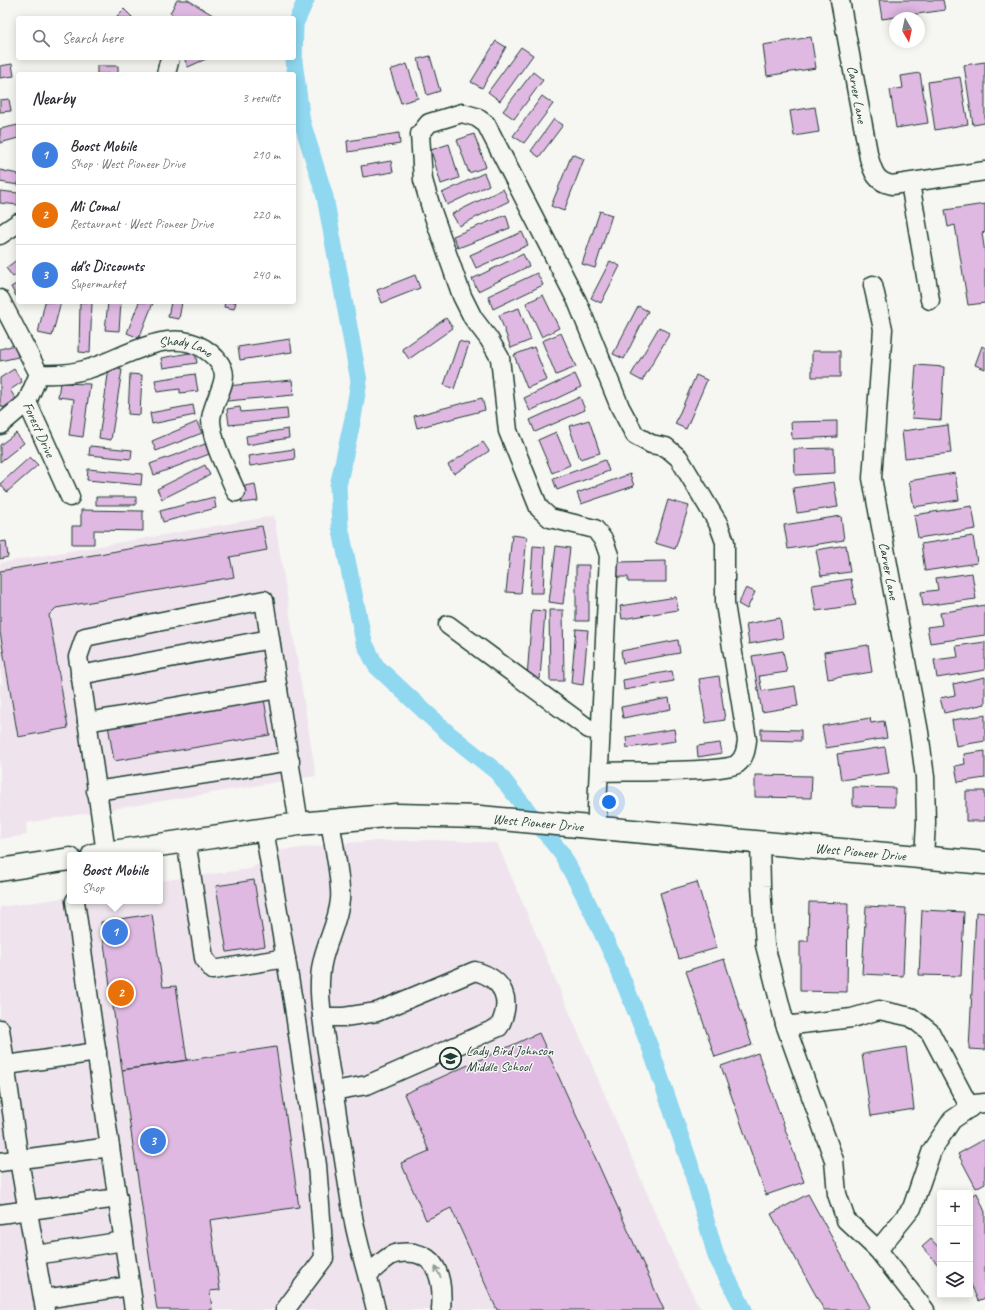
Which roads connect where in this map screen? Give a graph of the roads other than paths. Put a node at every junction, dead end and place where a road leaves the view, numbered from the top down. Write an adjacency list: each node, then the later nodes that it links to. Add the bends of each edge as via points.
1 (840, 0): 5 (street, Carver Lane, via 869,158 877,179 885,183)
2 (170, 60): 3 (street)
3 (166, 72)
4 (985, 171): 5 (street)
5 (910, 183): 10 (street)
6 (16, 224): 7 (street)
7 (0, 235)
8 (874, 285): 33 (street, Carver Lane, via 883,329 872,478 922,755 926,823)
9 (0, 299): 11 (street)
10 (930, 300)
11 (40, 374): 12 (street, Forest Drive); 14 (street, Shady Lane, via 66,375 89,369 143,346 177,341 188,341 212,354 224,371 224,380 211,420 216,442)
12 (27, 402): 13 (street); 15 (street, Forest Drive)
13 (0, 425)
14 (236, 492)
15 (70, 497)
16 (448, 625): 21 (street, via 589,729)
17 (270, 639): 18 (street); 18 (street, via 264,600 85,637 78,657); 19 (street)
18 (80, 675): 20 (street)
19 (278, 689): 20 (street); 22 (street)
20 (87, 722): 24 (street)
21 (601, 731): 23 (street); 23 (street, via 609,554 595,529 550,518 539,508 508,431 500,358 473,318 462,296 423,180 420,134 429,123 462,113 476,116 486,124 577,301 620,407 636,435 651,444 666,447 679,458 718,523 725,542 725,604 747,740 746,754 736,764 715,769)
22 (290, 761): 24 (street); 26 (street)
23 (599, 772): 27 (street)
24 (96, 791): 31 (street)
25 (330, 821): 26 (main road, West Pioneer Drive); 27 (main road, West Pioneer Drive, via 396,815 480,817); 39 (street, via 340,899 320,977)
26 (299, 824): 28 (main road, West Pioneer Drive)
27 (597, 828): 30 (main road, West Pioneer Drive)
28 (264, 829): 29 (main road, West Pioneer Drive); 38 (street)
29 (186, 840): 32 (main road, West Pioneer Drive); 38 (street, via 204,958 213,970)
30 (760, 842): 33 (main road, West Pioneer Drive); 40 (street, via 765,945)
31 (99, 852)
32 (111, 852)
33 (924, 857): 35 (main road, West Pioneer Drive)
34 (67, 860): 36 (main road)
35 (985, 862)
36 (0, 870)
37 (75, 904): 42 (street)
38 (286, 958): 59 (street, via 317,1165 324,1258)
39 (322, 1017): 44 (street); 44 (street, via 377,1012 475,971 489,975 500,985 505,997 506,1014 499,1027 367,1085)
40 (785, 1024): 45 (street, via 852,1018 880,1010 911,1017 930,1032); 53 (street, via 834,1160 837,1194 846,1220)
41 (0, 1029): 43 (street)
42 (97, 1052): 43 (street); 46 (street)
43 (3, 1066): 47 (street)
44 (333, 1091): 55 (street, via 353,1217)
45 (977, 1106): 53 (street, via 952,1120 932,1150 912,1208)
46 (110, 1147): 47 (street); 49 (street)
47 (19, 1160): 48 (street); 50 (street)
48 (0, 1162)
49 (118, 1198): 50 (street); 52 (street)
50 (28, 1210): 51 (street); 54 (street)
51 (0, 1214)
52 (124, 1241): 54 (street); 56 (street)
53 (878, 1250): 62 (street)
54 (36, 1254): 57 (street)
55 (368, 1274): 60 (street); 61 (street, one-way to 55, via 441,1277 436,1267 422,1255 406,1252 393,1255)
56 (130, 1286): 57 (street); 58 (street)
57 (44, 1305)
58 (134, 1310)
59 (285, 1310)
60 (376, 1310)
61 (441, 1310)
62 (925, 1310)

